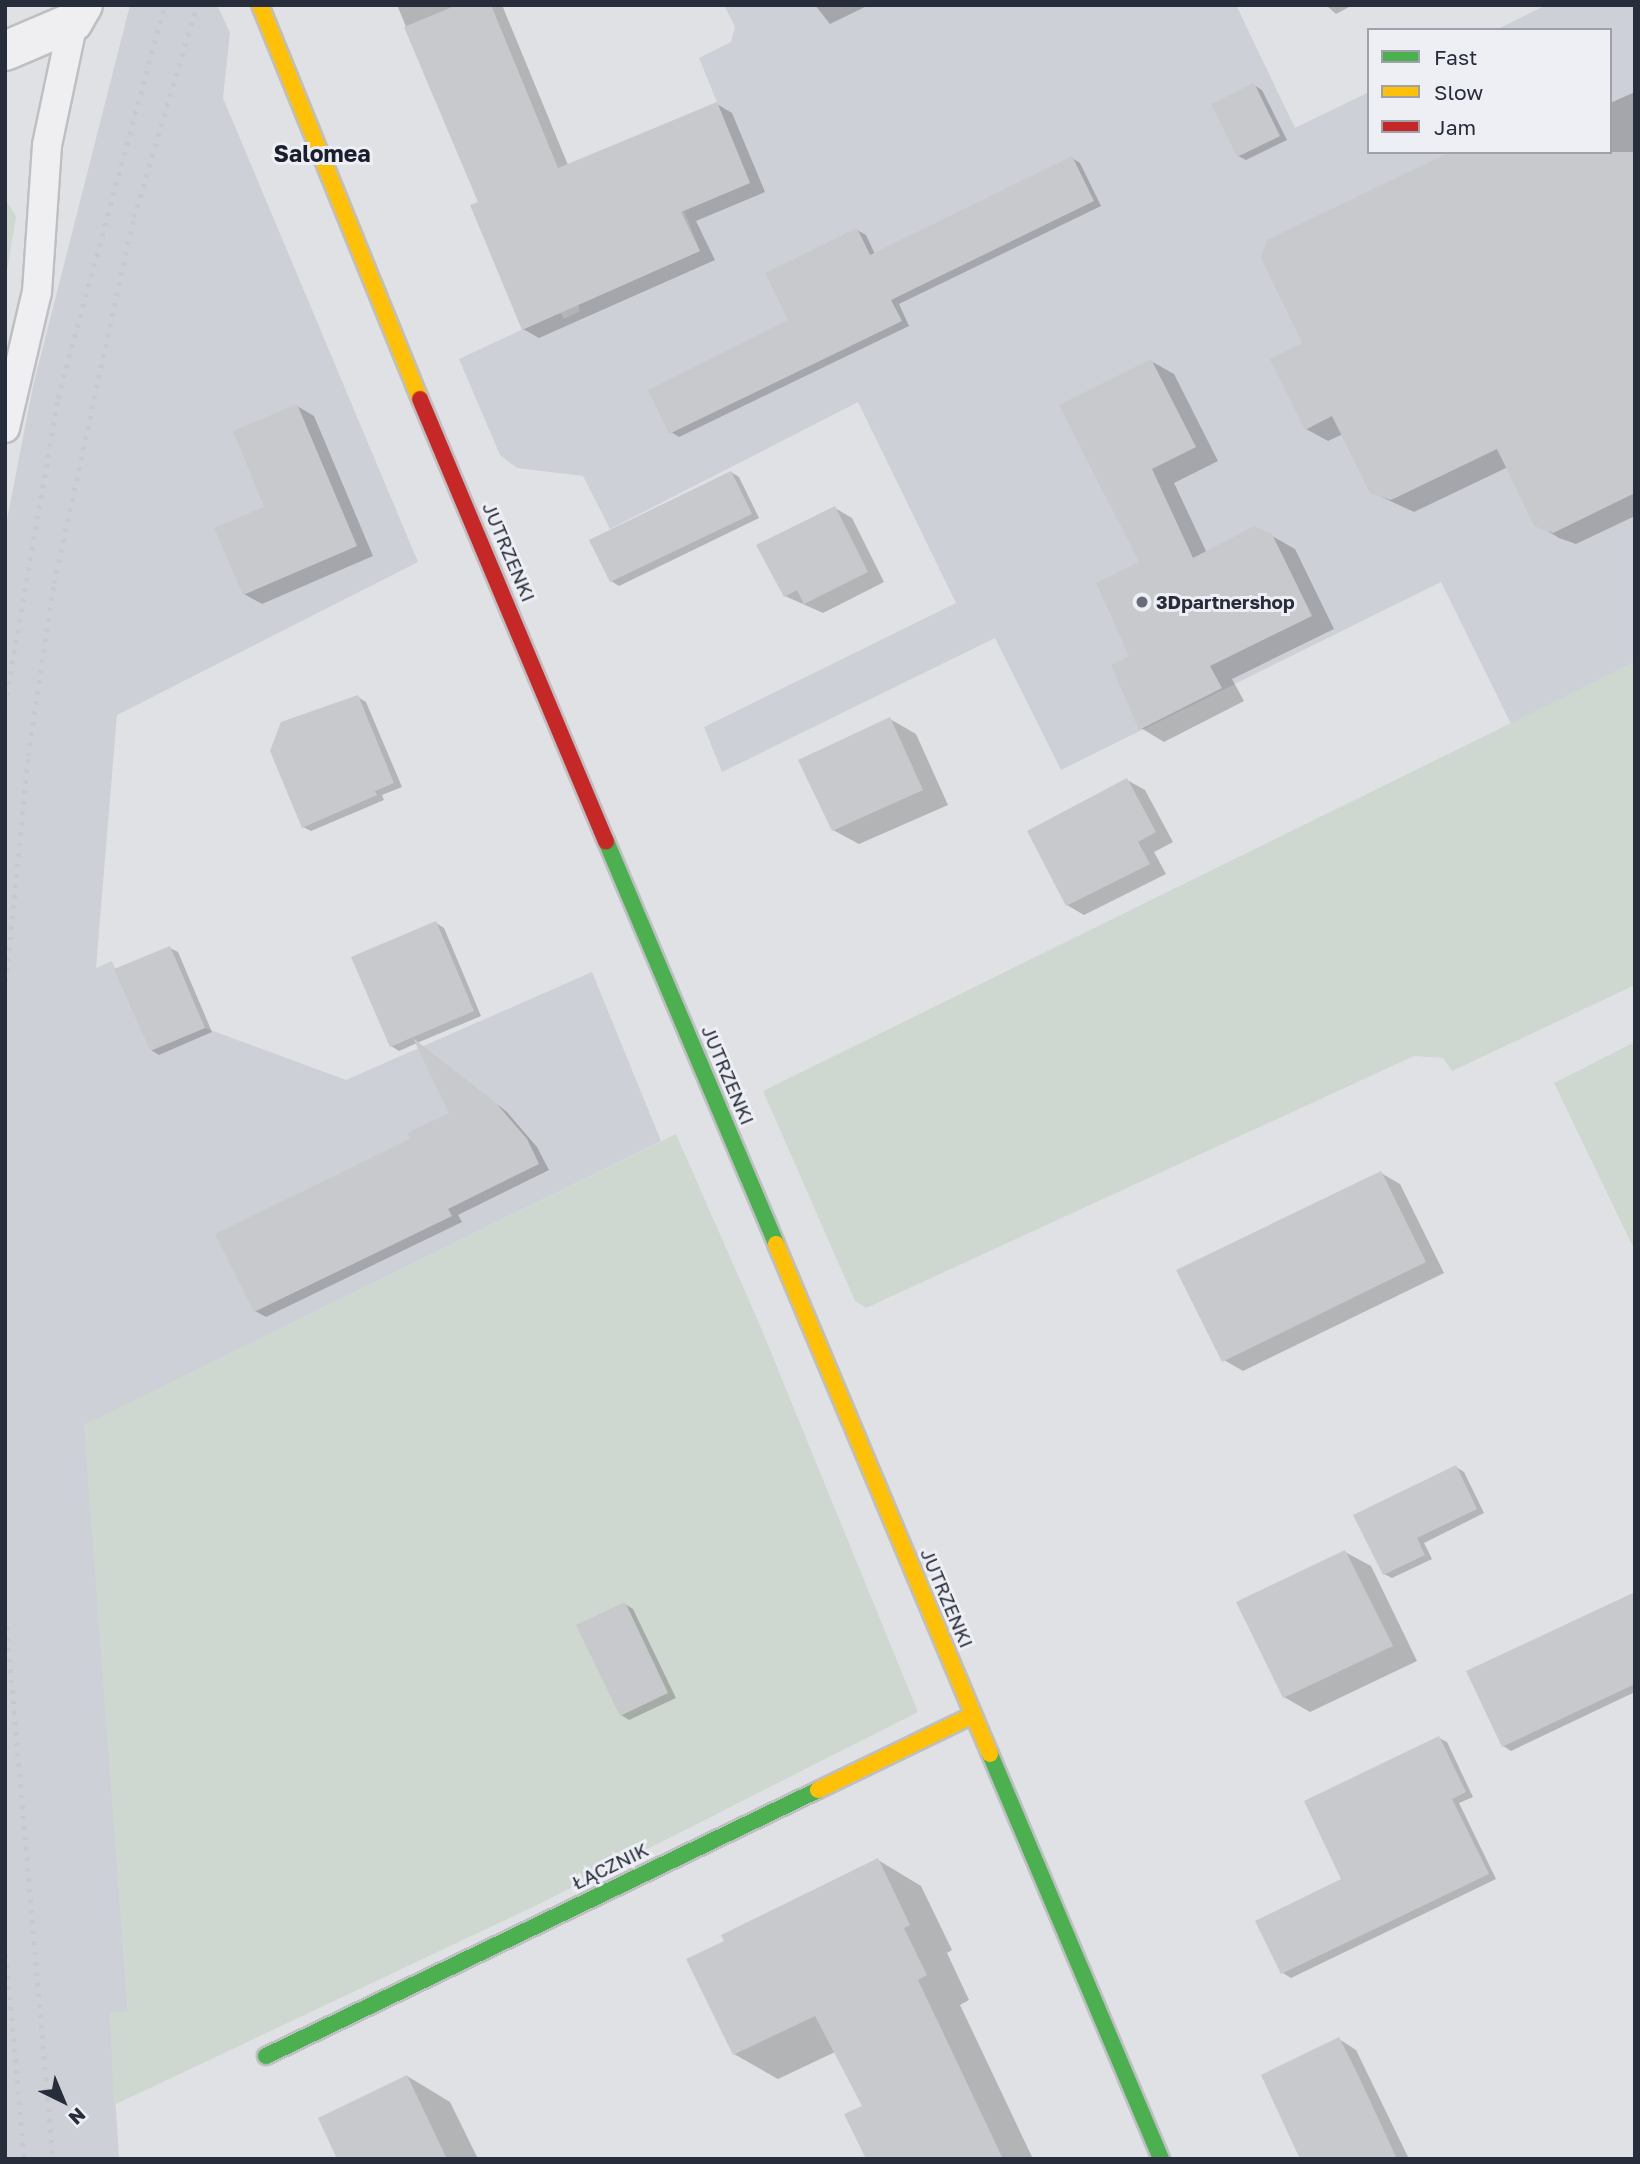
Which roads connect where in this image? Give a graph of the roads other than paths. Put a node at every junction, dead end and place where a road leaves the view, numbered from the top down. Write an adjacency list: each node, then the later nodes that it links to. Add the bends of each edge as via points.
1 (260, 5): 5 (street, JUTRZENKI, via 390,328)
2 (78, 13): 3 (street); 4 (lane, via 47,145 37,292)
3 (5, 51)
4 (5, 428)
5 (974, 1715): 6 (street, ŁĄCZNIK); 7 (street, JUTRZENKI)
6 (266, 2056)
7 (1161, 2159)

